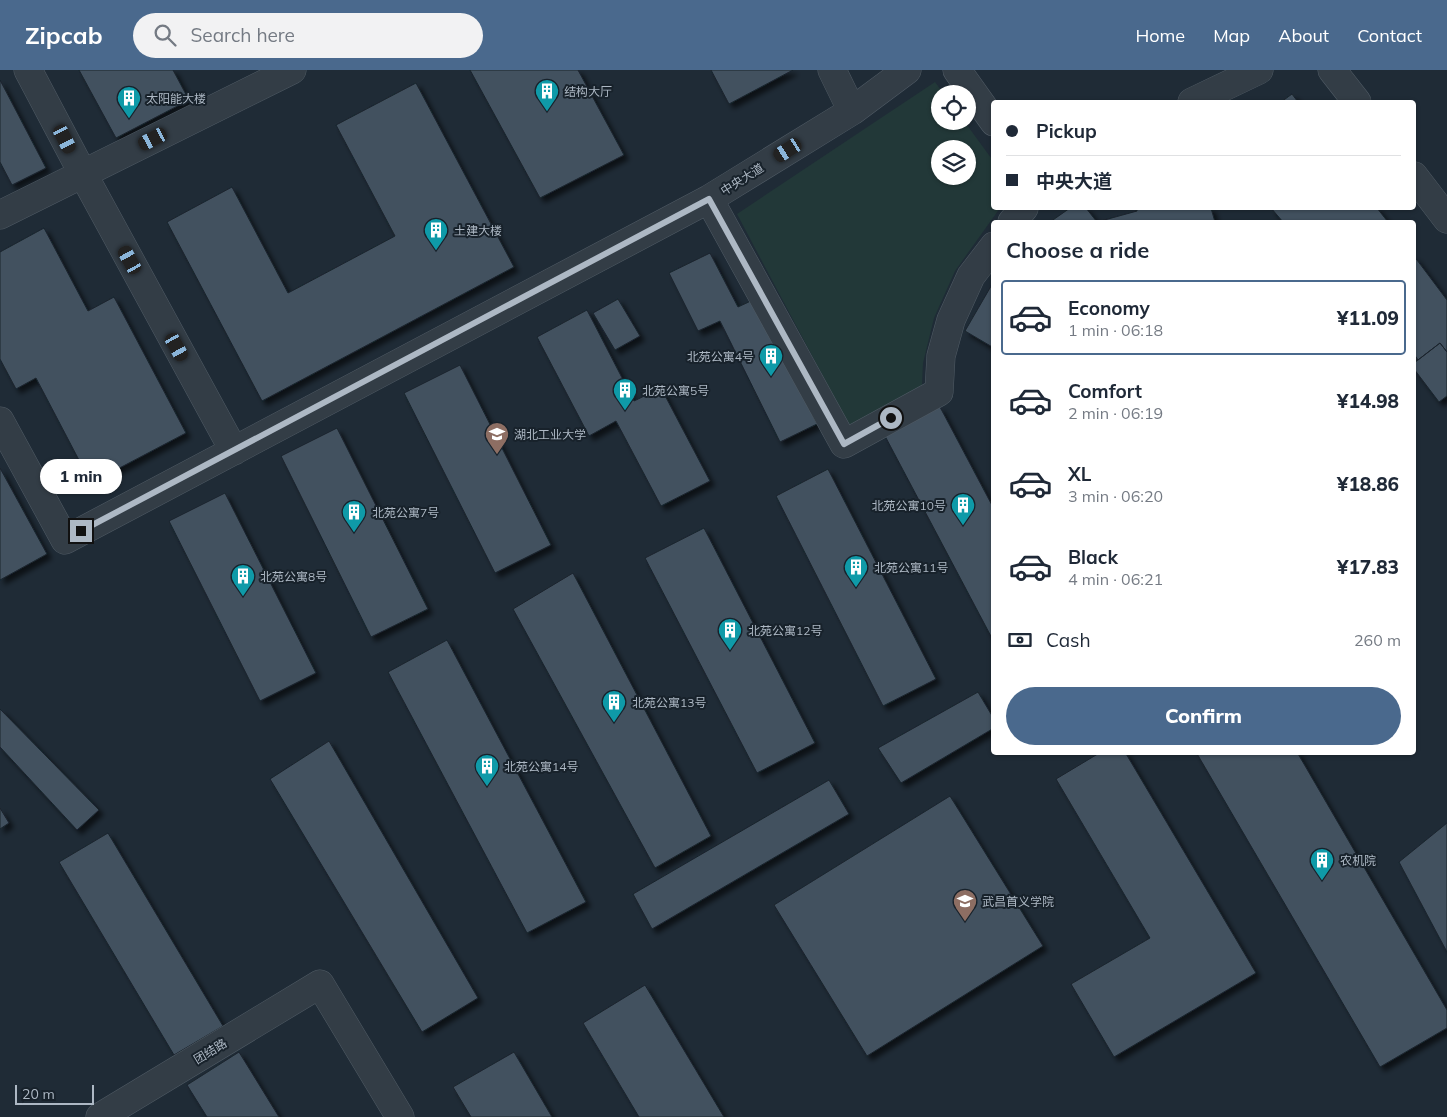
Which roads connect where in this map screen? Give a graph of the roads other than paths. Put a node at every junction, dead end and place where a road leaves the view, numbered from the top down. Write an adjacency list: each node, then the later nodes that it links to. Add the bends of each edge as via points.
1 (28, 70): 12 (street)
2 (292, 70): 12 (street)
3 (832, 70): 10 (street)
4 (907, 70): 10 (street, 中央大道)
5 (957, 70): 11 (street)
6 (1259, 70): 8 (street)
7 (1332, 70): 9 (street)
8 (1196, 100)
9 (1356, 100)
10 (852, 111): 14 (street, 中央大道)
11 (991, 118)
12 (83, 174): 16 (street); 21 (street)
13 (1416, 179): 17 (street)
14 (709, 199): 19 (street, via 844,444 939,392 941,356 951,320 971,276); 21 (street, 中央大道)
15 (1022, 210): 18 (street)
16 (0, 215)
17 (1447, 219)
18 (1014, 220)
19 (991, 250)
20 (0, 421): 21 (street, 中央大道, via 64,540)
21 (234, 451)
22 (100, 1117): 23 (street, 团结路, via 320,984)
23 (400, 1117)

